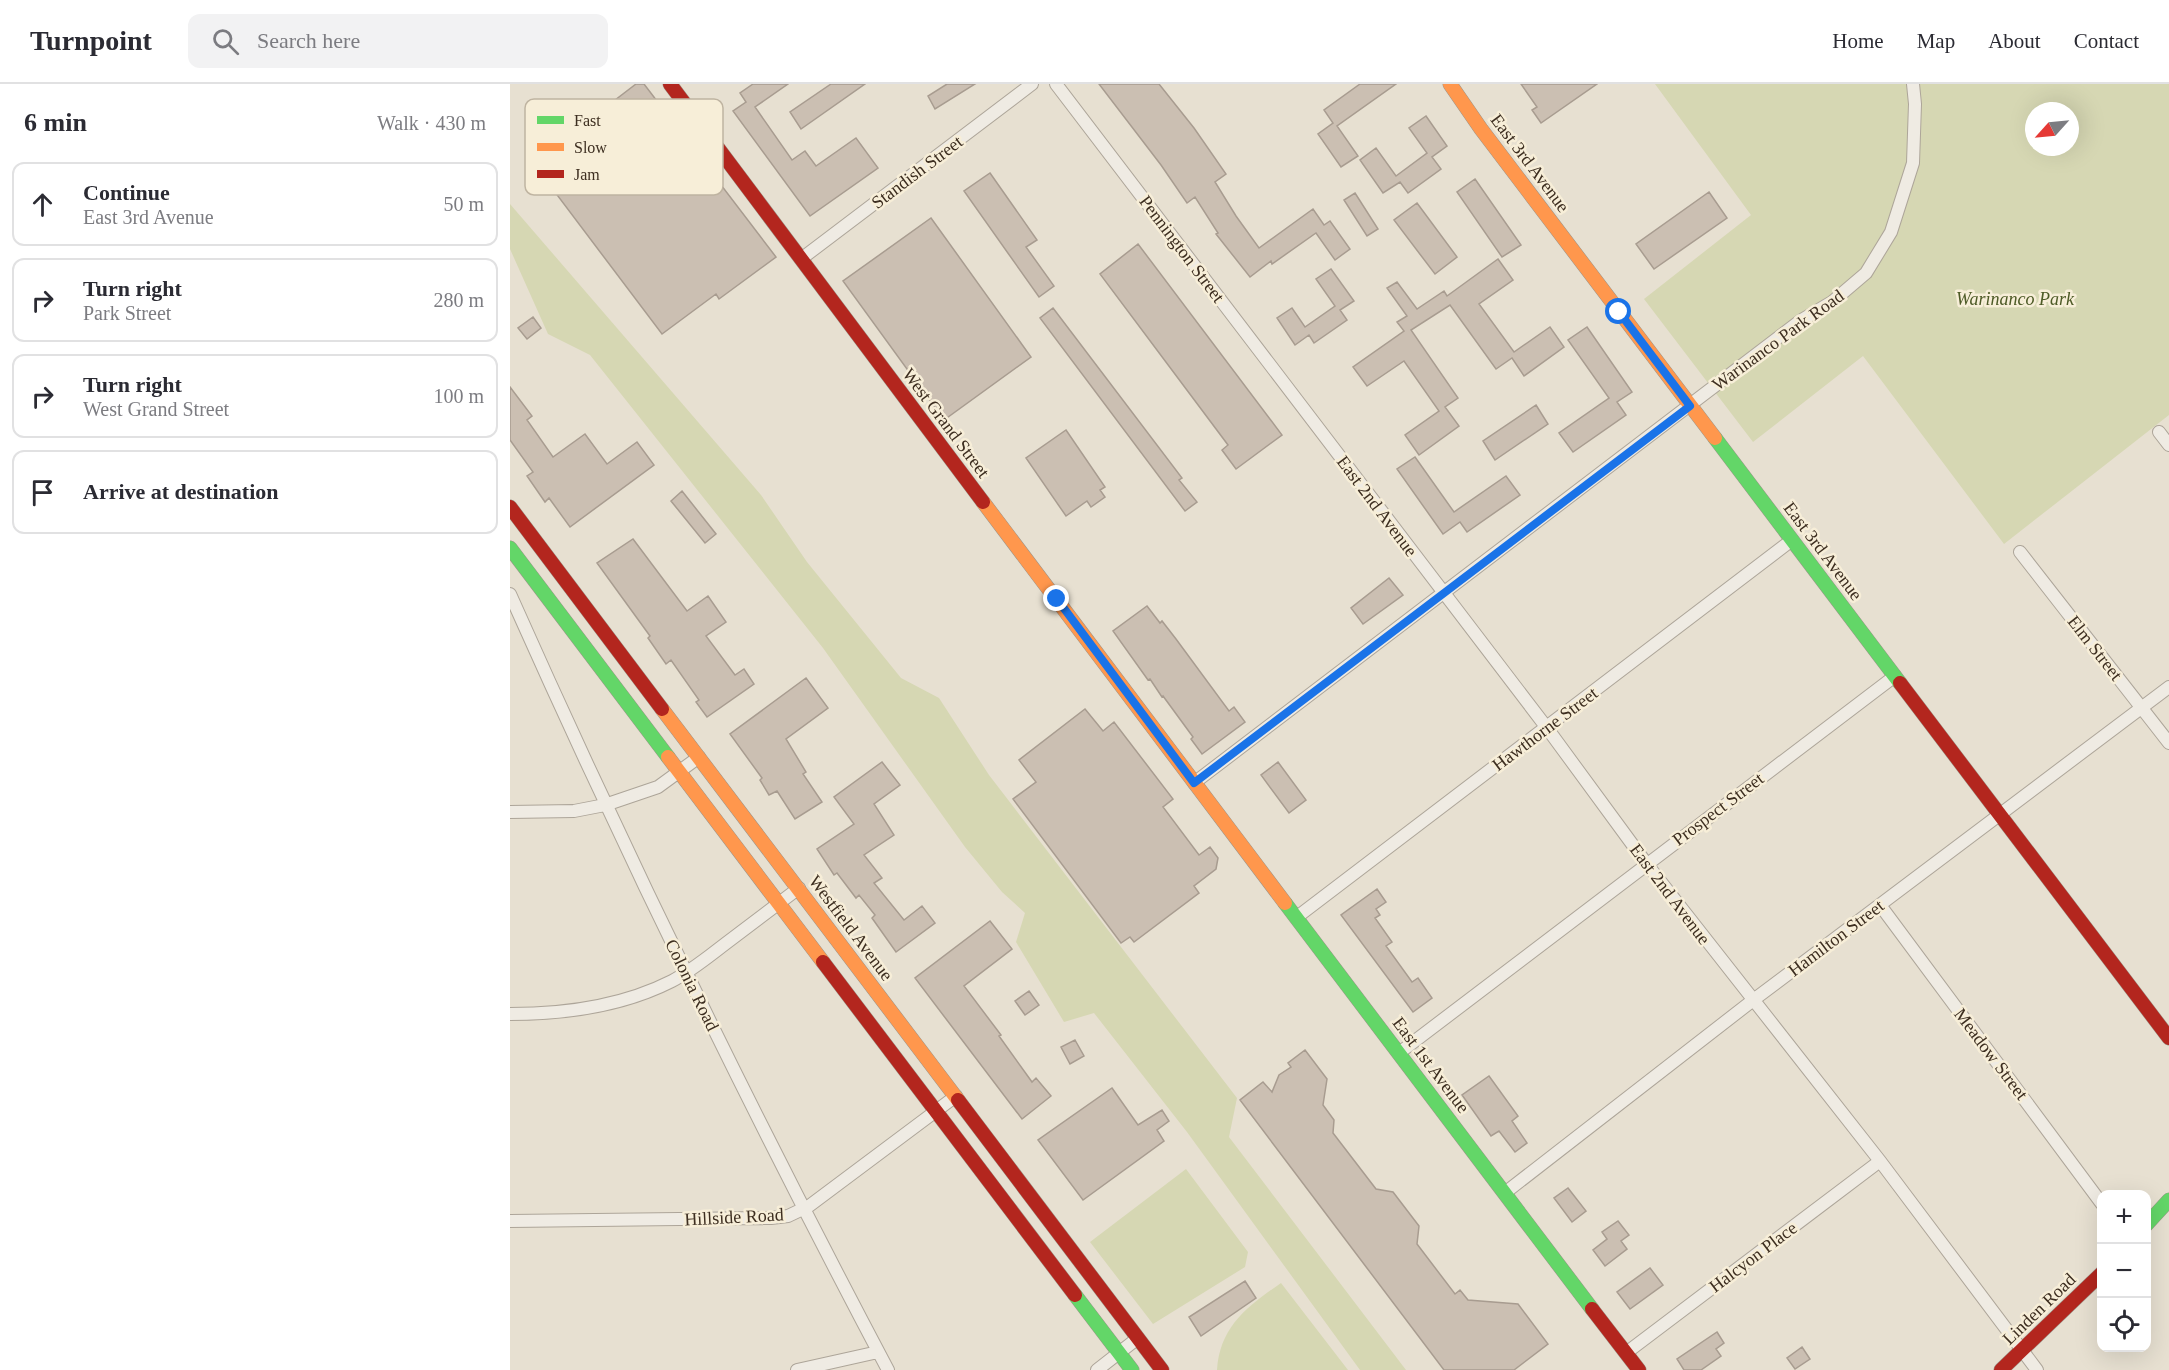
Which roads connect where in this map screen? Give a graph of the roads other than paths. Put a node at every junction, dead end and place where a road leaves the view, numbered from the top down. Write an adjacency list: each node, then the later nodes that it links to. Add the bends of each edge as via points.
1 (670, 84): 6 (street, West Grand Street)
2 (1032, 84): 8 (street, Standish Street)
3 (1056, 84): 10 (street, Pennington Street)
4 (1450, 84): 9 (street, East 3rd Avenue)
5 (1913, 84): 9 (street, Warinanco Park Road, via 1913,163 1891,232 1866,273)
6 (681, 99)
7 (723, 155): 8 (street, West Grand Street)
8 (801, 259): 27 (street, West Grand Street)
9 (1690, 406): 15 (street, East 3rd Avenue); 18 (street, Warinanco Park Road)
10 (1307, 415): 18 (street, East 2nd Avenue)
11 (2159, 432): 12 (street)
12 (2169, 446)
13 (510, 507): 14 (street, Westfield Avenue)
14 (533, 538): 16 (street); 25 (street, Westfield Avenue)
15 (1792, 540): 20 (street, East 3rd Avenue); 23 (street, Hawthorne Street)
16 (511, 552): 26 (street)
17 (2020, 552): 22 (street, Elm Street)
18 (1443, 593): 23 (street, East 2nd Avenue); 27 (street, Warinanco Park Road)
19 (510, 594): 28 (street, Colonia Road)
20 (1895, 676): 30 (street, East 3rd Avenue); 31 (street, Prospect Street)
21 (2169, 687): 22 (street, Hamilton Street)
22 (2142, 708): 24 (street, Elm Street); 30 (street, Hamilton Street)
23 (1547, 728): 31 (street, East 2nd Avenue); 35 (street, Hawthorne Street)
24 (2169, 743)
25 (699, 757): 26 (street); 32 (street, Westfield Avenue)
26 (680, 772): 28 (street, via 658,787); 33 (street)
27 (1194, 783): 35 (street, East 1st Avenue)
28 (605, 805): 29 (street, via 574,811); 36 (street, Colonia Road)
29 (510, 812)
30 (2000, 815): 34 (street, Hamilton Street); 39 (street, East 3rd Avenue)
31 (1646, 863): 37 (street, East 2nd Avenue); 40 (street, Prospect Street)
32 (799, 888): 33 (street); 41 (street, Westfield Avenue)
33 (779, 903): 36 (street); 42 (street)
34 (1880, 905): 37 (street, Hamilton Street); 45 (street, Meadow Street)
35 (1297, 917): 40 (street, East 1st Avenue)
36 (686, 972): 38 (street, via 621,1000 574,1010); 47 (street, Colonia Road)
37 (1752, 1001): 43 (street, East 2nd Avenue); 44 (street, Hamilton Street)
38 (510, 1014)
39 (2169, 1038)
40 (1399, 1053): 44 (street, East 1st Avenue)
41 (956, 1096): 42 (street, Hillside Road); 51 (street, Westfield Avenue)
42 (936, 1111): 47 (street, Hillside Road); 54 (street)
43 (1880, 1161): 52 (street, East 2nd Avenue); 55 (street, Halcyon Place)
44 (1506, 1192): 55 (street, East 1st Avenue)
45 (2097, 1197)
46 (2169, 1200): 48 (street)
47 (803, 1210): 49 (street, Hillside Road, via 771,1218); 53 (street, Colonia Road)
48 (2151, 1220)
49 (510, 1221)
50 (2097, 1278): 52 (street, Linden Road)
51 (1138, 1338): 54 (street); 60 (street, Westfield Avenue)
52 (2022, 1350): 62 (street, Linden Road); 63 (street, East 2nd Avenue)
53 (878, 1352): 56 (street); 57 (street, Colonia Road)
54 (1119, 1353): 58 (street); 59 (street)
55 (1626, 1353): 61 (street, East 1st Avenue)
56 (797, 1370)
57 (888, 1370)
58 (1097, 1370)
59 (1132, 1370)
60 (1162, 1370)
61 (1639, 1370)
62 (2001, 1370)
63 (2037, 1370)

